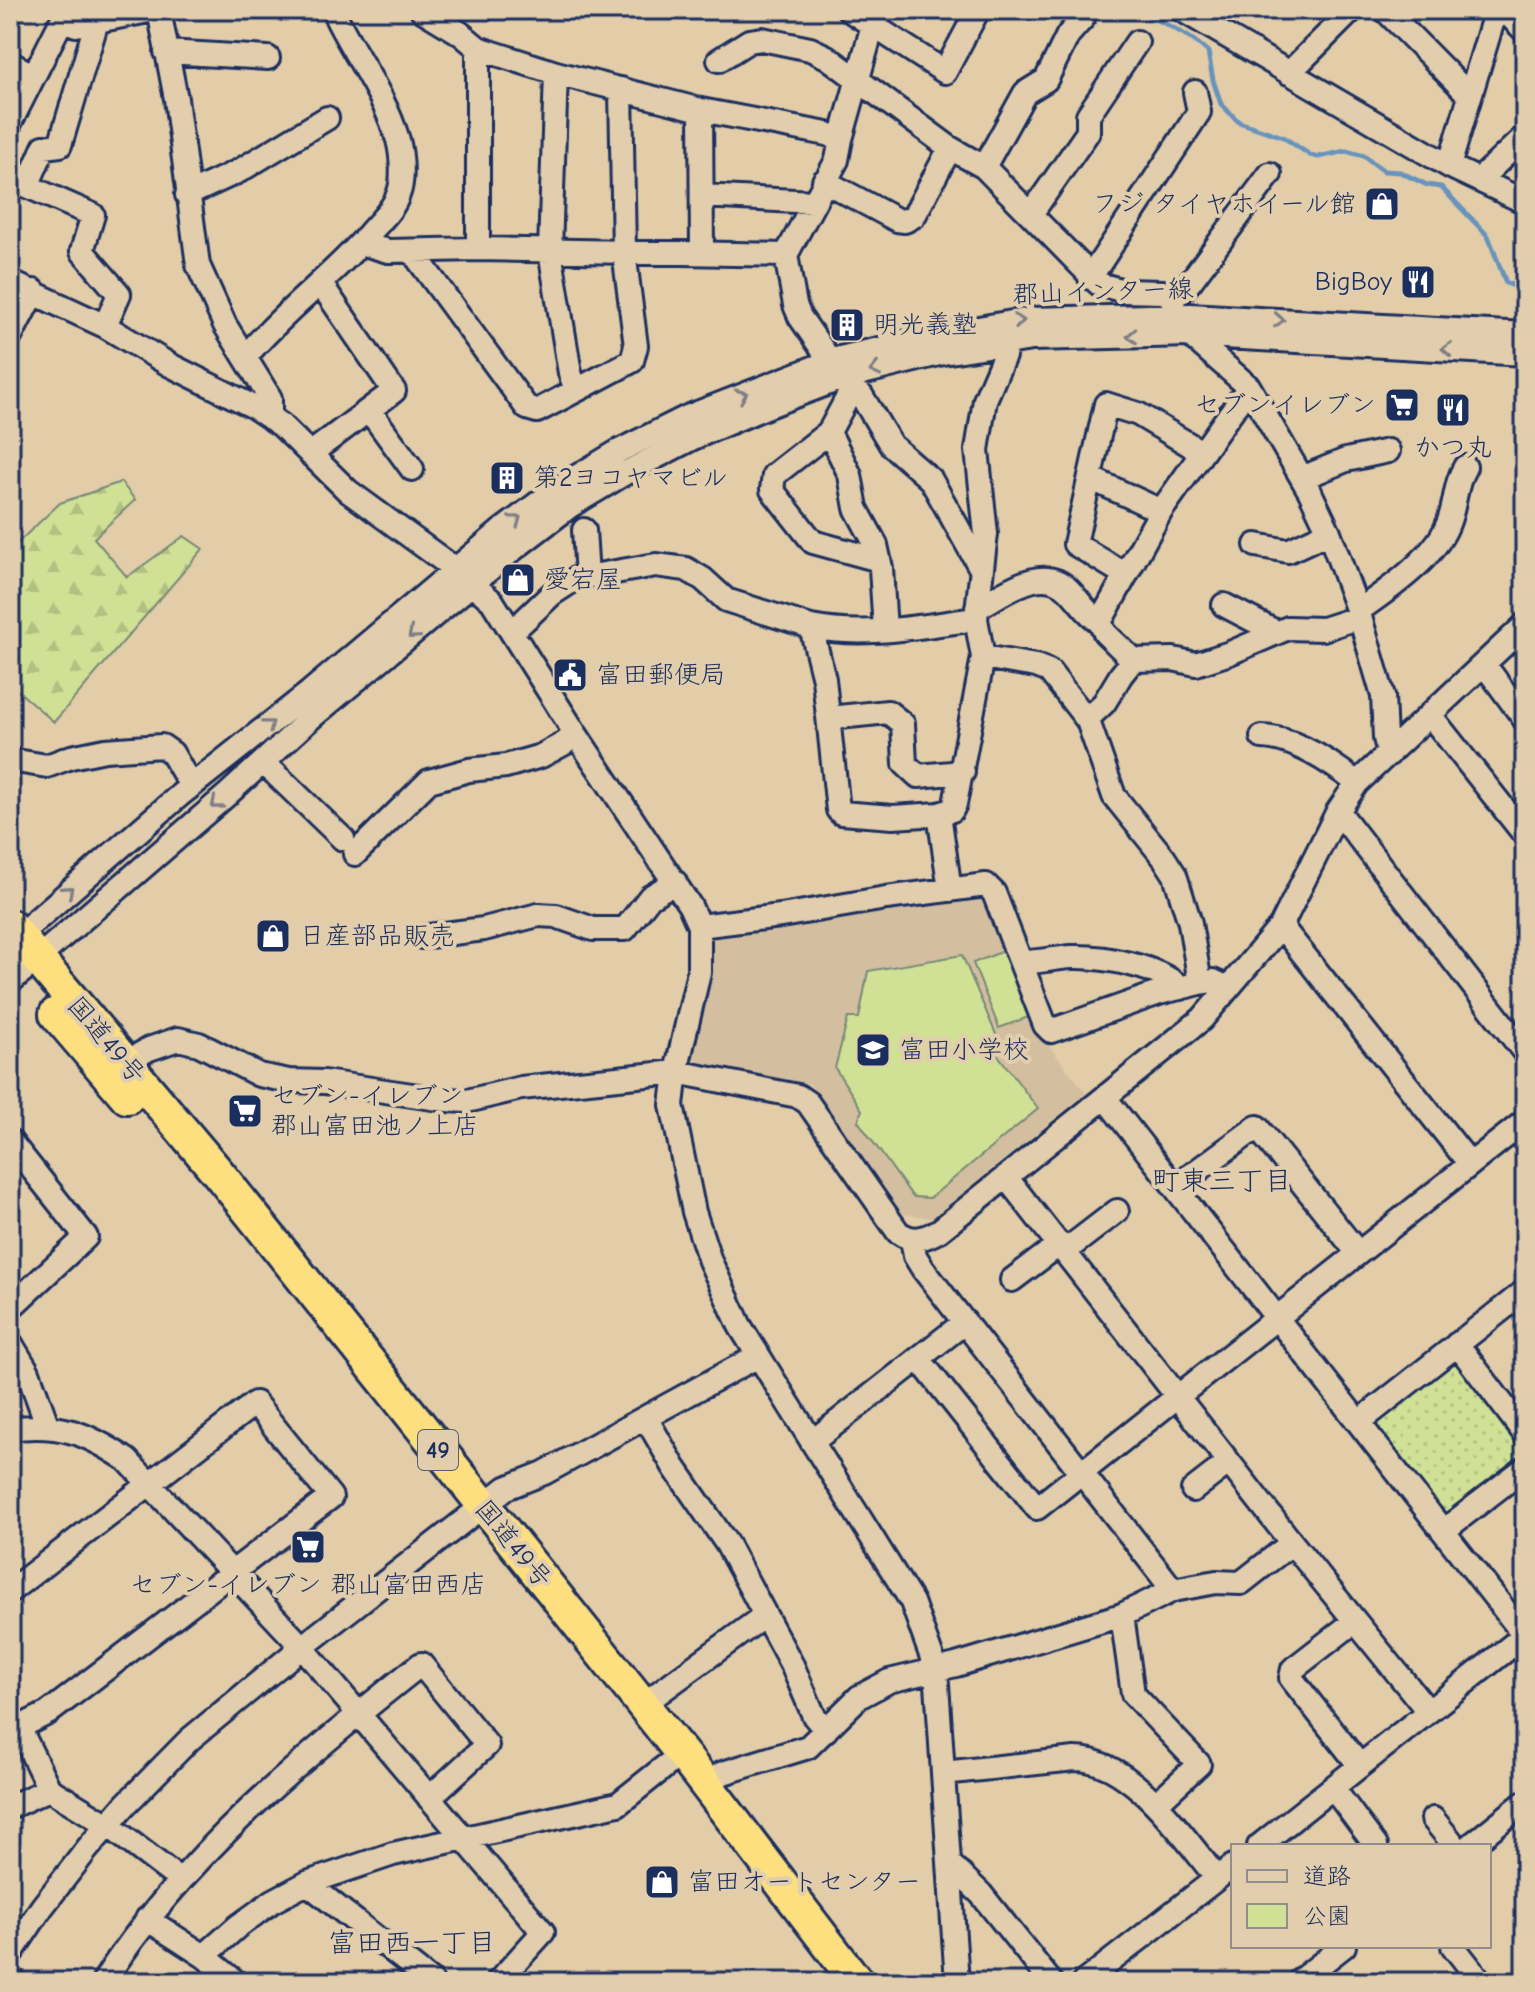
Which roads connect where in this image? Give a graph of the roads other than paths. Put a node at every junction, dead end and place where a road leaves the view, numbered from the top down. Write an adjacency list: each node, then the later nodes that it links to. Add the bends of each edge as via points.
1 (157, 10): 14 (street); 18 (street)
2 (337, 10): 45 (street, via 340,25 372,76 401,155 399,195)
3 (422, 10): 17 (street)
4 (849, 10): 12 (street)
5 (978, 10): 12 (street, via 945,72)
6 (1352, 10): 23 (street)
7 (1385, 10): 28 (street)
8 (1496, 10): 28 (street)
9 (1504, 10): 15 (street)
10 (1196, 13): 23 (street)
11 (61, 15): 14 (street, via 76,25); 24 (street)
12 (878, 17): 25 (street)
13 (1083, 18): 36 (street, via 1068,35 1046,80 1025,93)
14 (97, 21): 57 (street, via 60,145 44,147 27,186 93,215 82,251 119,294)
15 (1525, 31)
16 (1137, 42): 44 (street, via 1088,115 1088,132)
17 (478, 48): 22 (street); 46 (street)
18 (166, 52): 19 (street); 40 (street)
19 (268, 58)
20 (719, 60): 25 (street, via 749,41 767,39 816,52)
21 (10, 63): 24 (street)
22 (556, 73): 26 (street); 48 (street)
23 (1289, 73): 35 (street)
24 (32, 75): 31 (street)
25 (857, 79): 33 (street); 34 (street)
26 (621, 89): 29 (street); 49 (street)
27 (1195, 92): 52 (street, via 1199,112)
28 (1470, 96): 35 (street)
29 (701, 110): 33 (street); 41 (street)
30 (327, 118): 40 (street, via 239,171)
31 (10, 123)
32 (1525, 136): 38 (street)
33 (841, 139): 39 (street, via 837,160)
34 (950, 148): 36 (street); 39 (street, via 909,220 897,220)
35 (1449, 166): 38 (street)
36 (984, 167): 44 (street)
37 (1270, 174): 56 (street)
38 (1479, 180): 43 (street)
39 (824, 181): 42 (street)
40 (187, 195): 63 (street, via 198,265 225,325)
41 (702, 196): 42 (street); 50 (street)
42 (814, 202): 51 (street)
43 (1525, 202)
44 (1031, 214): 52 (street)
45 (361, 243): 47 (street); 54 (street)
46 (478, 249): 47 (street); 48 (street)
47 (412, 251): 66 (street, via 527,408 537,411)
48 (550, 251): 49 (street); 66 (street)
49 (624, 252): 50 (street); 66 (street, via 636,346 632,361)
50 (702, 252): 51 (street)
51 (786, 255): 64 (street, via 800,317)
52 (1090, 278): 56 (street, via 1112,289 1163,292)
53 (10, 282): 55 (street)
54 (321, 284): 63 (street, via 270,327); 67 (street, via 394,391)
55 (34, 291): 57 (street); 60 (street)
56 (1174, 306): 58 (street, 郡山インター線, one-way to 58); 59 (street, via 1179,324); 64 (street, 郡山インター線, one-way to 56, via 939,335 1030,319)
57 (105, 326): 68 (street)
58 (1525, 334)
59 (1190, 335): 61 (street, one-way to 61); 62 (street, one-way to 59); 65 (street)
60 (10, 337)
61 (1006, 343): 64 (street, one-way to 64); 82 (street, via 985,400 977,450 986,534)
62 (1525, 354)
63 (246, 356): 68 (street, via 270,398)
64 (841, 377): 69 (street); 82 (street, via 861,395 891,445 931,480); 84 (street, via 693,438 627,472)
65 (1249, 387): 70 (street); 76 (street)
66 (576, 390)
67 (369, 410): 72 (street); 74 (street)
68 (270, 418): 72 (street)
69 (829, 432): 81 (street); 81 (street, via 774,475 772,490 813,542)
70 (1200, 451): 75 (street, via 1138,414 1106,404); 77 (street)
71 (1388, 451): 76 (street)
72 (310, 454): 84 (street, via 348,491)
73 (1465, 467): 88 (street, via 1438,543)
74 (412, 469)
75 (1090, 478): 77 (street); 83 (street, via 1075,544)
76 (1302, 478): 79 (street)
77 (1161, 511): 83 (street)
78 (584, 530): 85 (street)
79 (1329, 532): 80 (street, via 1288,551); 88 (street)
80 (1256, 545)
81 (879, 560): 92 (street)
82 (980, 567): 87 (street)
83 (1126, 575): 89 (street)
84 (463, 576): 93 (street, via 492,601); 106 (street, one-way to 106); 109 (street, one-way to 84)
85 (587, 576): 91 (street, via 643,566 676,567 703,579 726,600); 93 (street, via 559,589)
86 (1224, 605): 94 (street)
87 (976, 613): 89 (street, via 1042,578 1066,587); 92 (street); 95 (street)
88 (1359, 614): 94 (street, via 1323,629 1298,626); 104 (street, via 1383,696)
89 (1100, 622): 96 (street)
90 (1525, 625): 97 (street)
91 (811, 627): 92 (street, via 843,633); 99 (street)
92 (885, 630)
93 (513, 631): 102 (street)
94 (1276, 632): 96 (street, via 1196,664)
95 (983, 657): 100 (street, via 1049,671); 107 (street)
96 (1133, 660): 100 (street)
97 (1484, 664): 98 (street); 101 (street)
98 (1430, 715): 104 (street); 112 (street)
99 (829, 718): 107 (street, via 888,712 903,724 905,764 918,776); 111 (street, via 836,806 841,813)
100 (1087, 719): 120 (street, via 1114,796 1175,875 1190,923)
101 (1525, 720)
102 (575, 733): 106 (street, via 541,756 429,781 349,847); 113 (street)
103 (1262, 737): 108 (street, via 1278,738)
104 (1389, 754): 108 (street)
105 (10, 760): 109 (street, via 47,766 105,750 162,746)
106 (263, 762): 118 (street, one-way to 118, via 116,888)
107 (963, 772): 111 (street, via 952,810)
108 (1357, 783): 110 (street)
109 (191, 786): 118 (street, one-way to 109, via 68,890)
110 (1338, 811): 116 (street); 122 (street)
111 (939, 814): 114 (street)
112 (1522, 824)
113 (675, 882): 115 (street); 117 (street, via 650,897 625,929 586,928 538,915)
114 (950, 890): 115 (street); 119 (street, via 986,885 994,893)
115 (699, 926): 124 (street, via 699,972)
116 (1281, 926): 121 (street); 128 (street)
117 (421, 937)
118 (16, 954): 123 (highway, 国道49号 / 49)
119 (1022, 964): 120 (street, via 1075,957 1107,961); 120 (street, via 1051,1031)
120 (1190, 985): 121 (street, via 1213,981)
121 (1228, 988): 125 (street, via 1202,1019)
122 (1525, 1053)
123 (115, 1067): 124 (street, via 178,1039 259,1075 467,1101 521,1088); 157 (highway, 国道49号 / 49, via 220,1175)
124 (676, 1072): 132 (street, via 798,1096 808,1103 898,1232); 142 (street, via 672,1105 694,1212 710,1261)
125 (1106, 1099): 129 (street); 130 (street)
126 (1525, 1121): 128 (street)
127 (10, 1141): 137 (street, via 86,1237)
128 (1470, 1164): 134 (street)
129 (1006, 1177): 132 (street, via 940,1230); 133 (street)
130 (1175, 1187): 134 (street, via 1257,1127); 138 (street)
131 (1117, 1211): 133 (street)
132 (912, 1239): 139 (street, via 920,1263)
133 (1062, 1247): 135 (street); 144 (street)
134 (1358, 1253): 138 (street)
135 (1012, 1280)
136 (1525, 1291): 141 (street)
137 (10, 1308)
138 (1277, 1318): 144 (street); 147 (street)
139 (965, 1322): 143 (street); 154 (street)
140 (10, 1342): 148 (street, via 28,1372)
141 (1457, 1344): 145 (street); 147 (street)
142 (758, 1356): 146 (street); 151 (street)
143 (919, 1359): 151 (street); 154 (street, via 1037,1508)
144 (1178, 1395): 152 (street); 154 (street)
145 (1518, 1409): 150 (street)
146 (646, 1418): 157 (street, via 506,1488); 164 (street, via 727,1544)
147 (1359, 1422): 158 (street)
148 (48, 1427): 149 (street); 155 (street, via 95,1439 127,1460)
149 (10, 1429)
150 (1525, 1434)
151 (812, 1442): 168 (street, via 912,1602)
152 (1229, 1462): 156 (street); 159 (street)
153 (1525, 1468): 158 (street)
154 (1081, 1471): 161 (street)
155 (149, 1484): 160 (street); 160 (street, via 255,1403 331,1497); 162 (street)
156 (1193, 1490)
157 (477, 1511): 167 (street); 169 (highway, 国道49号 / 49); 174 (highway, 国道49号 / 49)
158 (1443, 1531): 166 (street)
159 (1292, 1543): 161 (street, via 1241,1583); 165 (street)
160 (233, 1572): 167 (street); 172 (street, via 48,1713)
161 (1173, 1590): 163 (street)
162 (10, 1591)
163 (1122, 1615): 168 (street); 181 (street, via 1133,1694 1199,1764)
164 (764, 1616): 169 (street); 173 (street)
165 (1355, 1621): 170 (street); 175 (street, via 1293,1669 1291,1678)
166 (1525, 1636): 170 (street)
167 (302, 1647): 171 (street); 185 (street, via 189,1740)
168 (936, 1669): 173 (street, via 889,1681 859,1697); 176 (street)
169 (642, 1705): 177 (highway, 国道49号 / 49)
170 (1428, 1711): 175 (street)
171 (358, 1714): 180 (street); 180 (street, via 421,1664 487,1745); 193 (street, via 236,1822)
172 (14, 1730): 179 (street)
173 (826, 1730): 177 (street, via 808,1747 723,1773)
174 (667, 1765): 186 (street, via 618,1804); 206 (highway, 国道49号 / 49)
175 (1360, 1766): 178 (street)
176 (943, 1773): 181 (street, via 1083,1759 1135,1785); 191 (street)
177 (705, 1784): 207 (highway, 国道49号 / 49)
178 (1333, 1788): 187 (street); 188 (street)
179 (49, 1789): 182 (street); 185 (street)
180 (429, 1798): 186 (street)
181 (1156, 1804): 192 (street)
182 (10, 1807)
183 (1521, 1812): 190 (street)
184 (1433, 1819): 189 (street)
185 (108, 1825): 193 (street); 198 (street)
186 (463, 1838): 194 (street, via 393,1854); 205 (street, via 543,1932)
187 (1262, 1844)
188 (1375, 1844)
189 (1453, 1844)
190 (1473, 1844)
191 (951, 1865): 208 (street); 209 (street)
192 (1225, 1872): 210 (street)
193 (180, 1880): 195 (street)
194 (307, 1883): 199 (street, via 273,1901); 204 (street)
195 (147, 1919): 199 (street); 202 (street)
196 (1341, 1948): 211 (street)
197 (1455, 1948): 212 (street)
198 (10, 1955)
199 (204, 1956): 203 (street)
200 (10, 1978): 201 (street)
201 (15, 1982)
202 (103, 1982)
203 (236, 1982)
204 (432, 1982)
205 (498, 1982)
206 (832, 1982)
207 (857, 1982)
208 (957, 1982)
209 (1051, 1982)
210 (1084, 1982)
211 (1298, 1982)
212 (1481, 1982)

